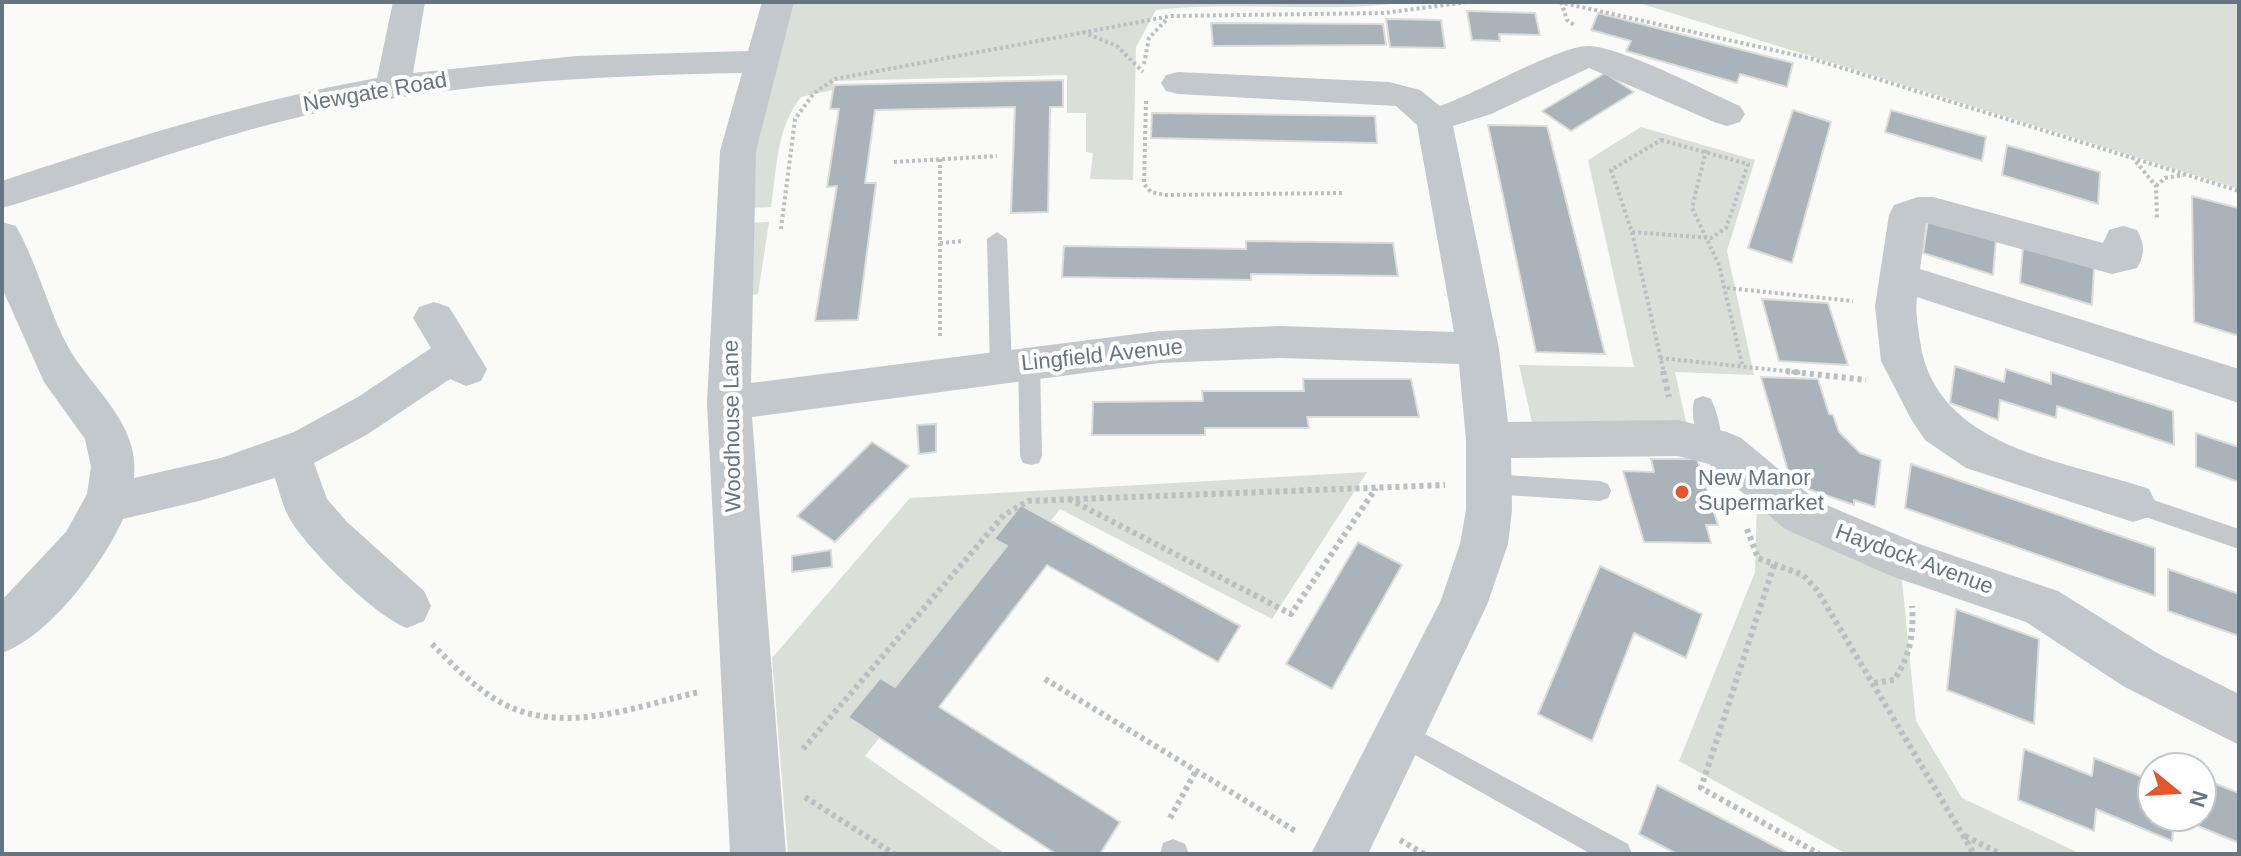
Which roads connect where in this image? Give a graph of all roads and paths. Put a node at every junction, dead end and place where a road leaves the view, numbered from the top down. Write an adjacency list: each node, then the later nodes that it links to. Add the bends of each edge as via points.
1 (409, 2): 9 (street)
2 (778, 2): 8 (street, Woodhouse Lane)
3 (1467, 2): 5 (path, via 1372,13)
4 (1560, 2): 7 (path); 17 (path, via 1813,59)
5 (1171, 16): 6 (path); 6 (path, via 1148,37 1145,74 1110,41)
6 (1082, 32): 27 (path, via 864,71 835,79 814,93 795,119)
7 (1585, 44): 11 (street, via 1606,61); 12 (street, via 1576,59 1478,106)
8 (760, 62): 9 (street, Newgate Road, via 555,67); 38 (street, Woodhouse Lane, via 738,151)
9 (393, 86): 21 (street, Newgate Road, via 198,130)
10 (1162, 90): 12 (street, via 1389,93 1408,98); 20 (path, via 1144,184 1151,192)
11 (1727, 114): 13 (path)
12 (1434, 120): 31 (street)
13 (1705, 152): 22 (path, via 1661,140 1611,170); 24 (path, via 1692,208); 24 (path, via 1748,164 1726,228)
14 (997, 156): 15 (path)
15 (940, 159): 16 (path); 35 (path)
16 (894, 162)
17 (2188, 175): 18 (path, via 2165,178); 19 (path)
18 (2156, 186)
19 (2239, 191)
20 (1343, 193)
21 (2, 195)
22 (1632, 232): 24 (path); 32 (path)
23 (2, 236): 46 (street, via 60,372 108,441 114,469)
24 (1711, 238): 28 (path)
25 (997, 239): 34 (lane)
26 (2123, 240): 29 (street, via 2123,258 2112,260 1918,210 1908,215)
27 (779, 242)
28 (1727, 288): 29 (path); 33 (path)
29 (1898, 291): 36 (street, via 1902,361); 37 (street)
30 (452, 347): 40 (street, via 385,401)
31 (1478, 349): 34 (street, Lingfield Avenue, via 1280,342 1160,347); 42 (street)
32 (1660, 358): 33 (path); 39 (path)
33 (1742, 364): 36 (path)
34 (1015, 365): 35 (street, Lingfield Avenue); 41 (lane)
35 (939, 378): 38 (street, Lingfield Avenue)
36 (1913, 386): 47 (street, via 1941,427 1982,455)
37 (2239, 386)
38 (729, 403): 54 (street, Woodhouse Lane)
39 (1709, 439): 42 (street); 49 (street, Haydock Avenue, via 1801,515); 50 (path, via 1741,500 1758,558)
40 (289, 454): 46 (street, via 182,487); 51 (street, via 308,509)
41 (1031, 456)
42 (1489, 462): 43 (path); 44 (lane); 57 (street, via 1484,544 1463,605)
43 (1377, 487): 45 (path); 45 (path, via 1291,614)
44 (1600, 491)
45 (1068, 498): 59 (path, via 1028,501 1004,515)
46 (109, 502): 52 (street, via 81,549 32,606)
47 (2133, 503): 48 (lane)
48 (2239, 539)
49 (1908, 561): 55 (path, via 1915,636 1894,680); 56 (street, Haydock Avenue, via 2041,606 2141,670)
50 (1774, 565): 55 (path, via 1803,575 1817,590); 66 (path, via 1701,788)
51 (407, 606): 54 (path, via 422,634 460,671 514,709 545,717 576,718)
52 (2, 631)
53 (1045, 679): 58 (path)
54 (746, 681): 59 (street, Woodhouse Lane)
55 (1874, 683): 60 (path)
56 (2239, 720)
57 (1399, 732): 61 (street); 65 (lane)
58 (1197, 769): 61 (path); 64 (path, via 1162,832)
59 (765, 783): 62 (street, Woodhouse Lane); 63 (path)
60 (1964, 836): 67 (path); 68 (path)
61 (1322, 846)
62 (758, 854)
63 (894, 854)
64 (1174, 854)
65 (1618, 854)
66 (1819, 854)
67 (1974, 854)
68 (2001, 854)

